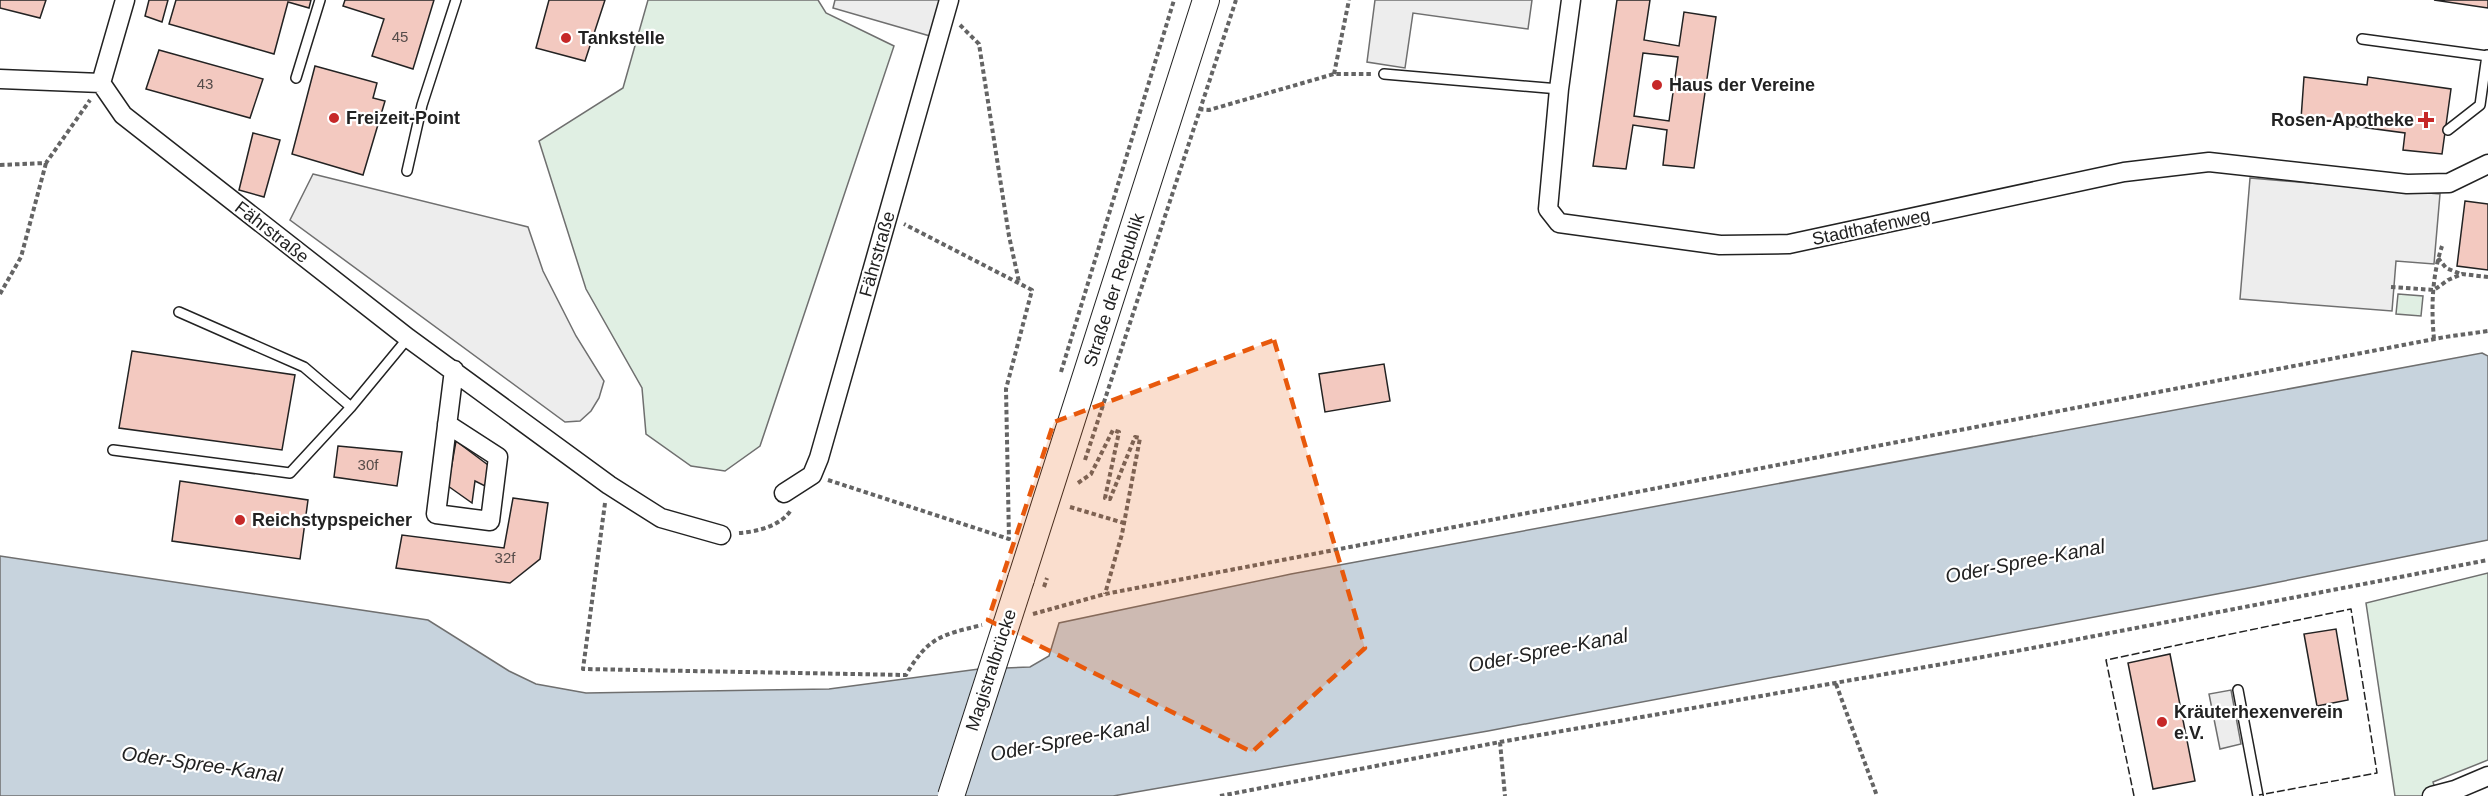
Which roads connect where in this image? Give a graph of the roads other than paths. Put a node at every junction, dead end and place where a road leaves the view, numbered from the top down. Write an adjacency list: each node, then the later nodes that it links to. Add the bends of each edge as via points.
1 (125, 0): 12 (street)
2 (320, 0): 10 (lane)
3 (456, 0): 16 (lane)
4 (1206, 0): 25 (main road, Straße der Republik)
5 (1572, 0): 13 (street, Stadthafenweg)
6 (947, 5): 23 (street, Fährstraße, via 819,459 812,475)
7 (2362, 39): 8 (lane)
8 (2487, 56): 14 (lane, via 2480,105)
9 (1384, 74): 13 (lane)
10 (296, 78)
11 (0, 79): 12 (street)
12 (102, 83): 18 (street, Fährstraße, via 123,115)
13 (1558, 89): 15 (street, Stadthafenweg, via 1548,209 1559,223 1720,245 1788,244 2124,172 2209,162 2407,184 2449,183)
14 (2448, 130)
15 (2488, 164)
16 (407, 171)
17 (179, 312): 20 (lane, via 304,367)
18 (408, 338): 19 (street, Fährstraße); 20 (lane)
19 (454, 370): 21 (street); 24 (street, Fährstraße, via 609,485 661,518)
20 (351, 407): 22 (lane, via 290,473)
21 (447, 424): 21 (street, via 436,514 490,521 498,457)
22 (113, 450)
23 (788, 501)
24 (721, 535)
25 (1021, 579): 29 (main road, Magistralbrücke, bridge)
26 (2238, 690): 30 (lane)
27 (2488, 776): 28 (street)
28 (2457, 793): 31 (street)
29 (951, 796)
30 (2258, 796)
31 (2432, 796)

